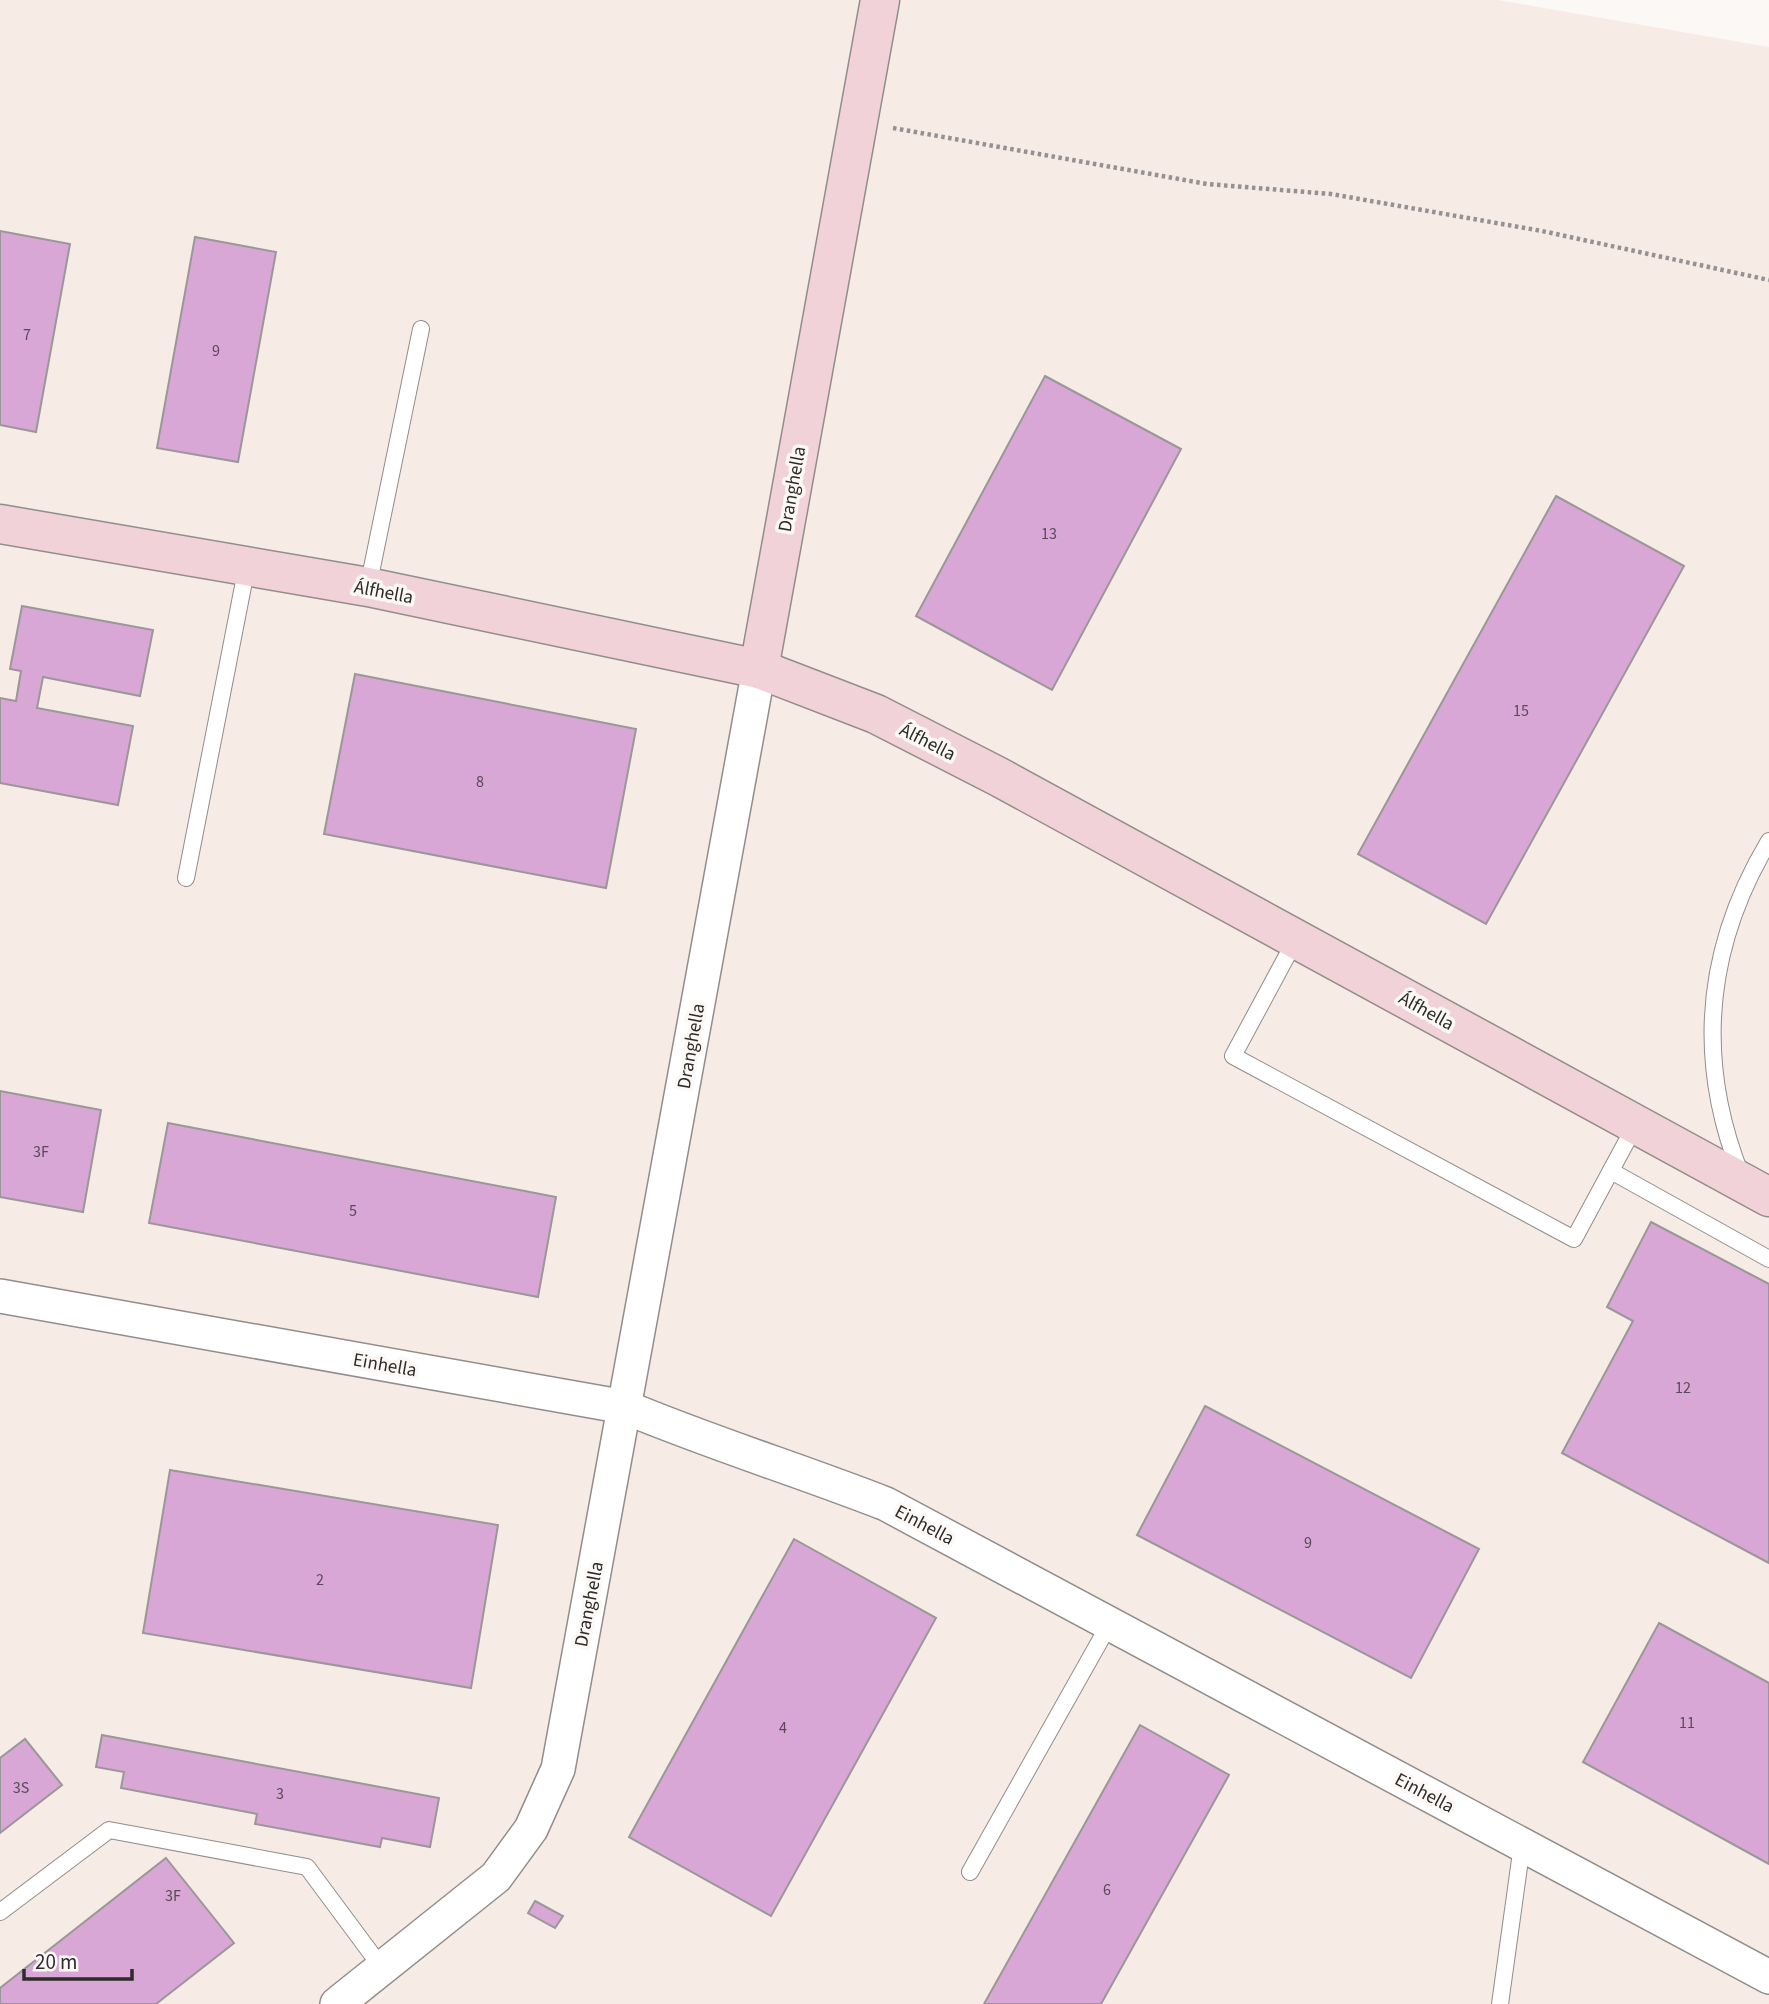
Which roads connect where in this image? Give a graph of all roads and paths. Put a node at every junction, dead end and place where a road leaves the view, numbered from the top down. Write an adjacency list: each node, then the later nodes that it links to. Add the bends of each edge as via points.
1 (880, 0): 2 (street, Dranghella)
2 (858, 122): 3 (path, via 1207,184 1332,194 1542,231); 8 (street, Dranghella)
3 (1769, 281)
4 (421, 329): 7 (lane)
5 (0, 524): 6 (street, Álfhella)
6 (247, 566): 7 (street, Álfhella); 10 (lane)
7 (368, 587): 8 (street, Álfhella)
8 (759, 669): 11 (street, Álfhella, via 876,714); 17 (street, Dranghella)
9 (1769, 841): 14 (lane, via 1740,897 1722,948 1712,1027 1719,1107 1730,1146)
10 (186, 878)
11 (1296, 939): 12 (street, Álfhella); 13 (lane, via 1233,1056 1574,1239)
12 (1636, 1124): 13 (lane); 14 (street, Álfhella)
13 (1611, 1171): 15 (lane)
14 (1757, 1190)
15 (1769, 1259)
16 (0, 1296): 17 (street, Einhella)
17 (625, 1407): 18 (street, Einhella, via 707,1442 886,1504); 22 (street, Dranghella, via 558,1769 531,1829 496,1877)
18 (1110, 1623): 19 (street, Einhella); 20 (lane)
19 (1522, 1845): 23 (street, Einhella); 25 (lane)
20 (970, 1872)
21 (0, 1912): 22 (lane, via 109,1830 307,1867)
22 (382, 1968): 24 (street, Dranghella)
23 (1769, 1977)
24 (337, 2004)
25 (1500, 2004)

